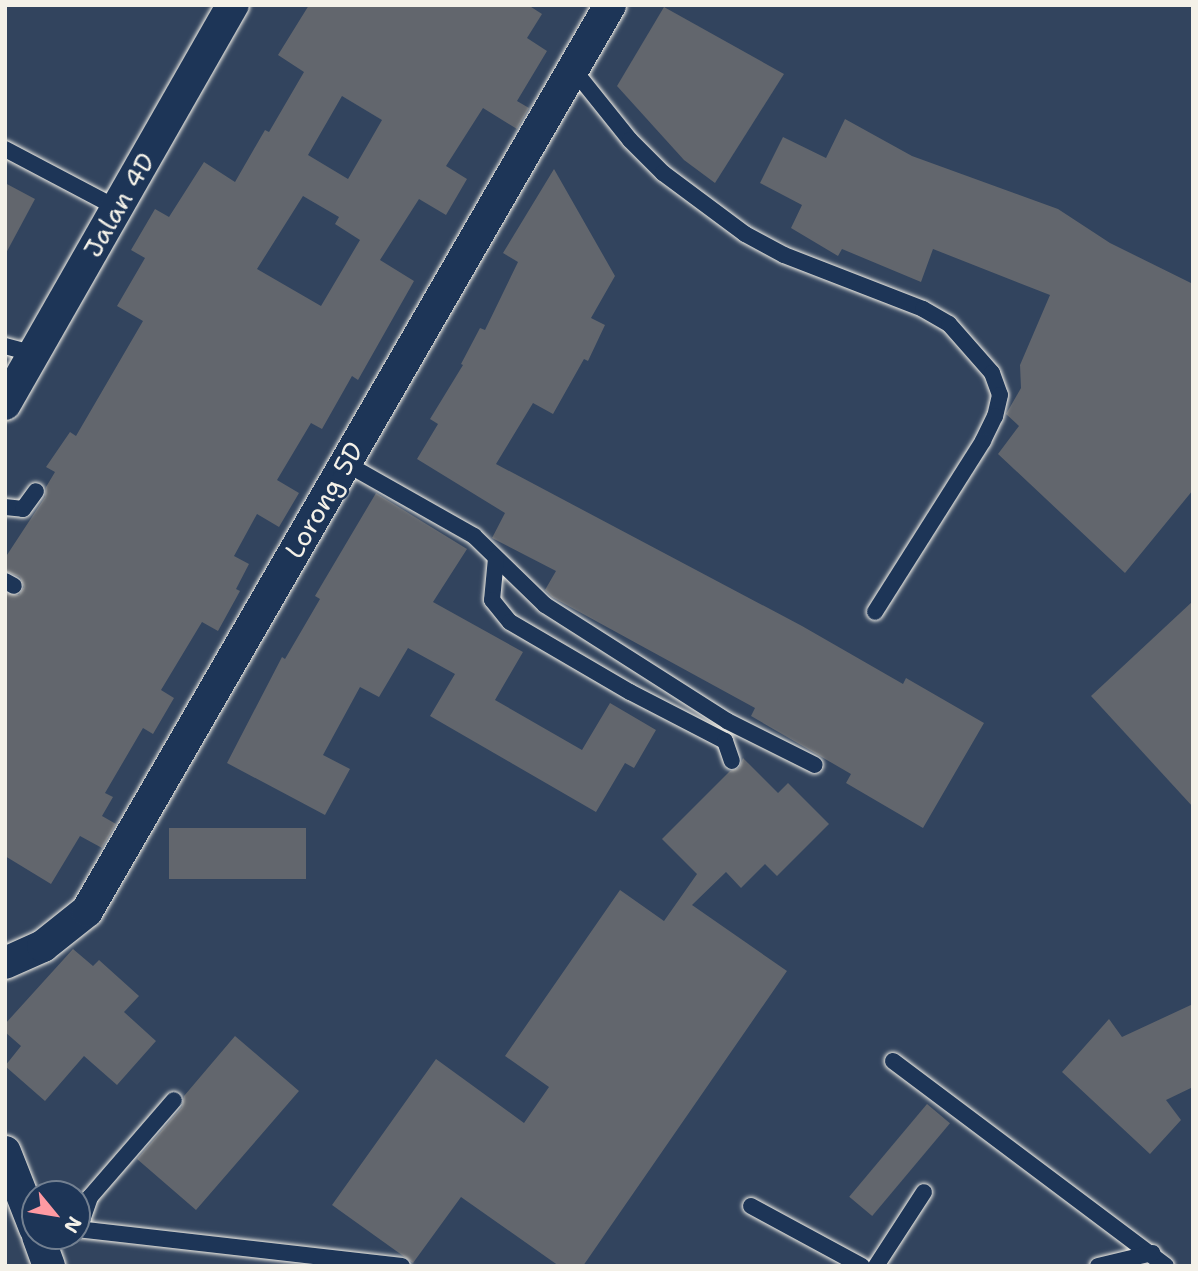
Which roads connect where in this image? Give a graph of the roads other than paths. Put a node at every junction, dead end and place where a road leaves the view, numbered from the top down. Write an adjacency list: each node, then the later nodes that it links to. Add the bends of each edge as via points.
1 (233, 5): 5 (street, Jalan 4D)
2 (599, 9): 3 (street, Lorong 5D)
3 (573, 69): 8 (street, Lorong 5D); 12 (lane, via 663,173 745,234 784,255 923,309 949,324 992,373 1000,395 989,429)
4 (5, 149): 5 (lane)
5 (117, 208): 6 (street, Jalan 4D)
6 (20, 350): 7 (street, Jalan 4D)
7 (5, 404)
8 (345, 463): 11 (lane, via 474,536); 15 (street, Lorong 5D, via 87,911 43,946)
9 (36, 491): 10 (lane, via 23,509)
10 (5, 507)
11 (496, 558): 13 (lane, via 492,600 510,622 725,741); 14 (lane, via 545,605 727,721)
12 (875, 612)
13 (732, 761)
14 (815, 765)
15 (5, 963)
16 (893, 1061): 24 (lane)
17 (174, 1100): 21 (lane)
18 (5, 1152): 20 (street)
19 (924, 1192): 27 (lane)
20 (21, 1193)
21 (91, 1196)
22 (751, 1206): 26 (lane)
23 (91, 1230): 25 (lane)
24 (1152, 1253): 28 (lane); 29 (lane)
25 (402, 1266)
26 (862, 1266)
27 (876, 1266)
28 (1098, 1266)
29 (1166, 1266)

